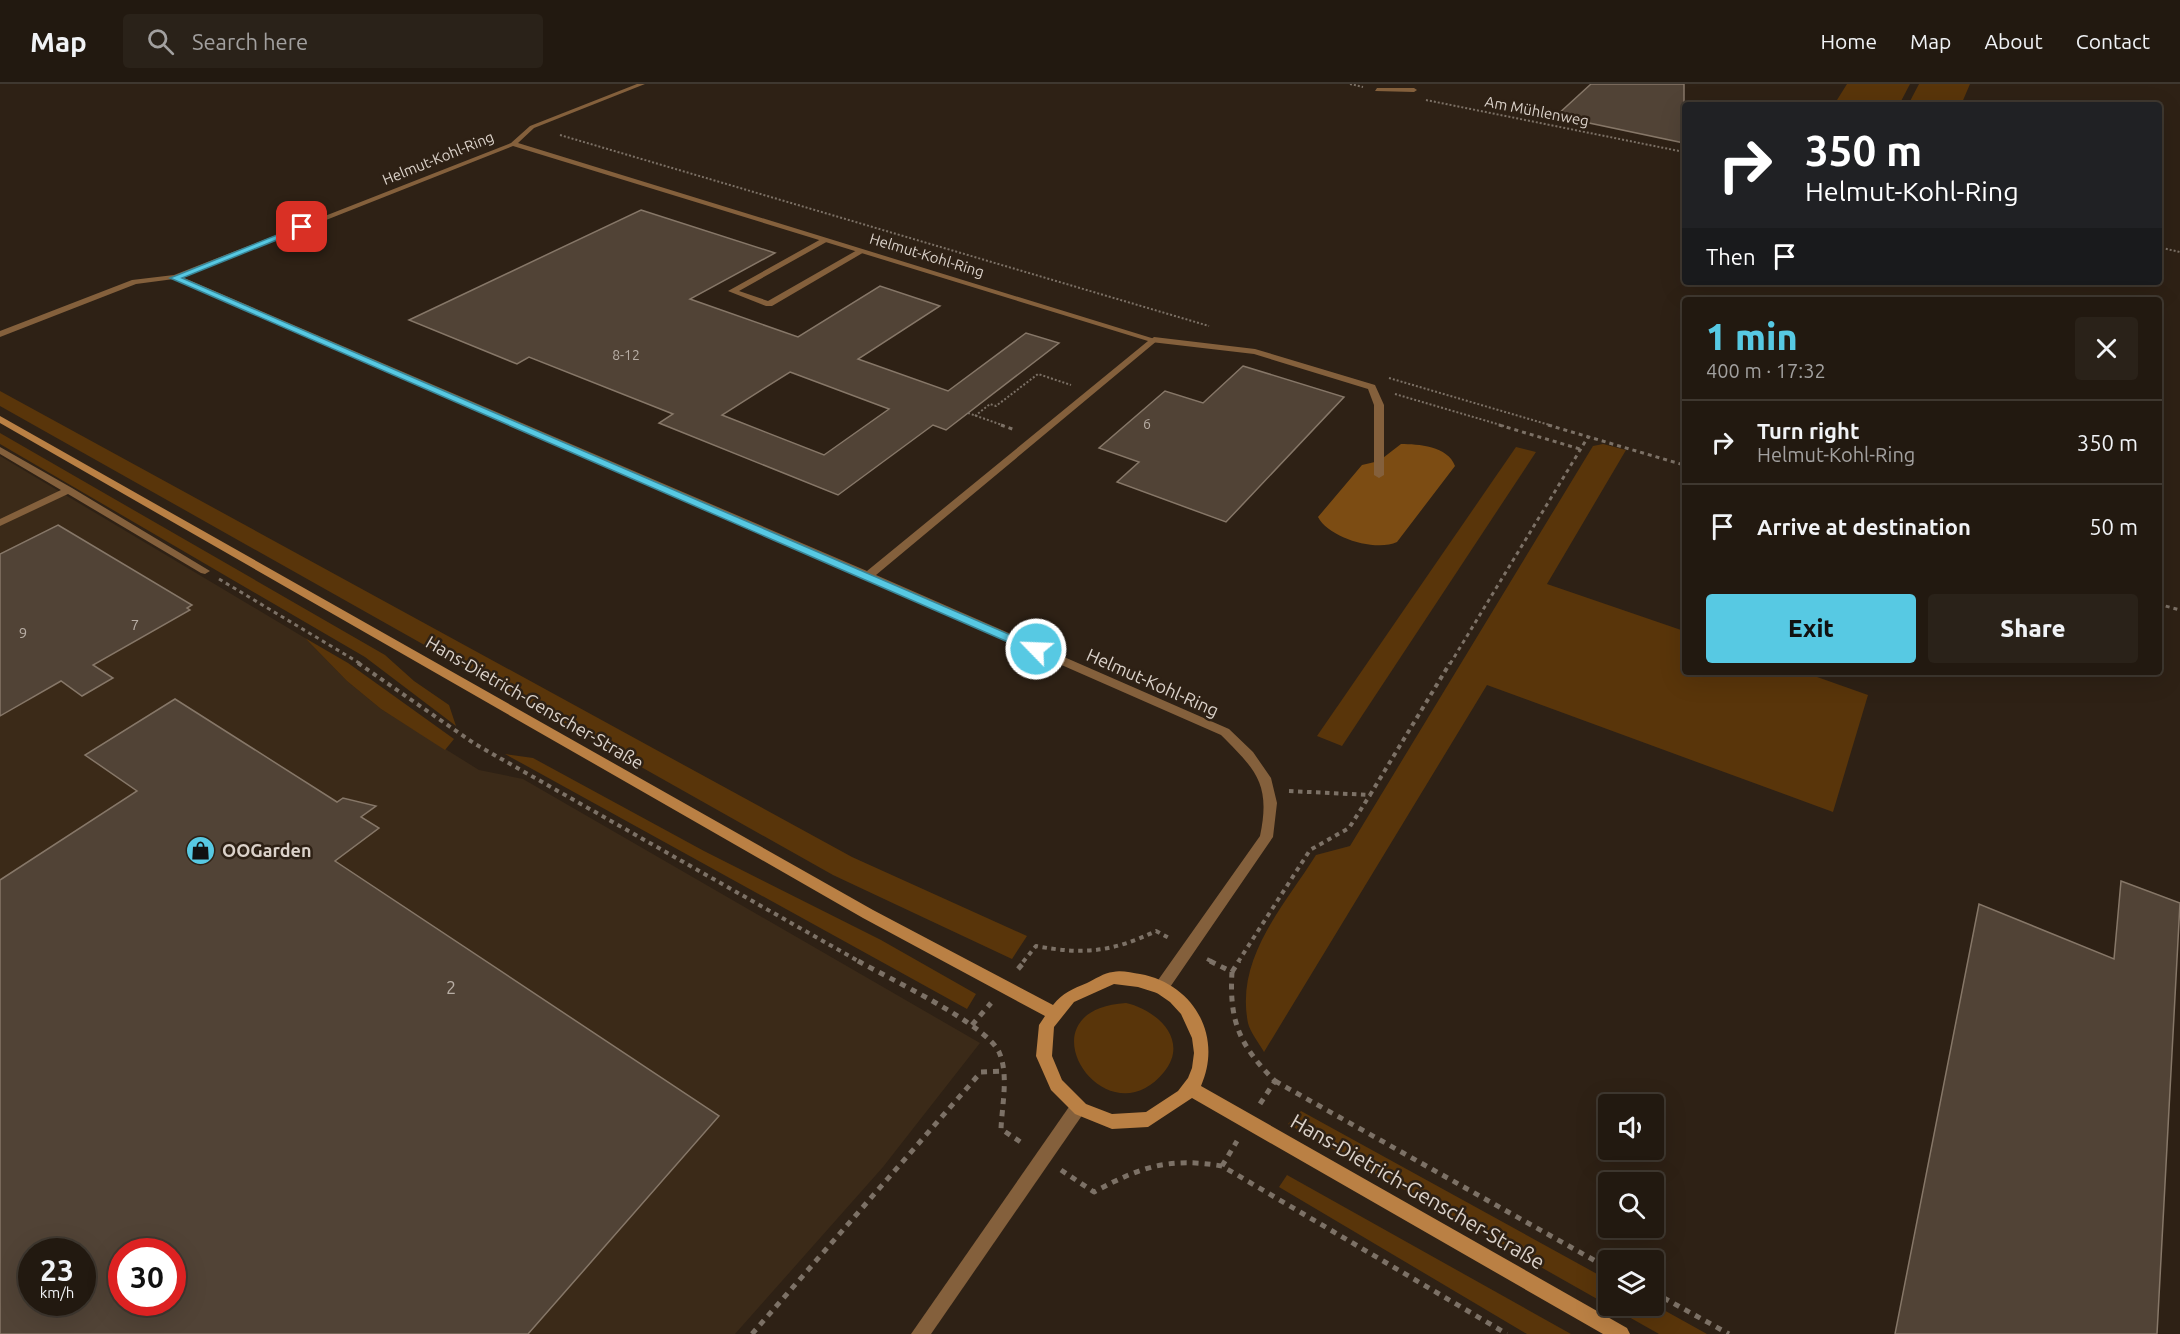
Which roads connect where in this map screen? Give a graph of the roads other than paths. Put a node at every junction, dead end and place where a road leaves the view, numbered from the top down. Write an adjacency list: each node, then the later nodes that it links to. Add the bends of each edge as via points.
1 (642, 84): 4 (street, via 532,127)
2 (1377, 90): 3 (street)
3 (1414, 90)
4 (513, 144): 5 (street, Helmut-Kohl-Ring); 7 (street, Helmut-Kohl-Ring)
5 (826, 240): 6 (street, Helmut-Kohl-Ring); 6 (street, via 732,291 769,304)
6 (862, 251): 9 (street, Helmut-Kohl-Ring)
7 (174, 278): 8 (street, via 135,282); 16 (street, Helmut-Kohl-Ring)
8 (0, 334)
9 (1154, 340): 12 (street, Helmut-Kohl-Ring, via 1255,352 1371,387 1379,405); 16 (street)
10 (0, 419): 18 (street, Hans-Dietrich-Genscher-Straße, via 868,914)
11 (0, 450): 13 (street)
12 (1379, 475)
13 (69, 490): 14 (street); 15 (street)
14 (0, 523)
15 (206, 571)
16 (868, 576): 17 (street, Helmut-Kohl-Ring, via 1225,732 1261,767 1270,790 1273,814 1266,837)
17 (1161, 987): 18 (street, via 1113,978 1090,984 1069,996); 19 (street, via 1181,1002 1195,1021 1202,1044 1201,1067)
18 (1054, 1013): 20 (street, via 1045,1032 1043,1053 1048,1074 1060,1093)
19 (1191, 1089): 20 (street, via 1174,1106 1152,1118 1126,1122 1101,1119); 22 (street, Hans-Dietrich-Genscher-Straße)
20 (1077, 1108): 21 (street)
21 (920, 1334)
22 (1621, 1334)

